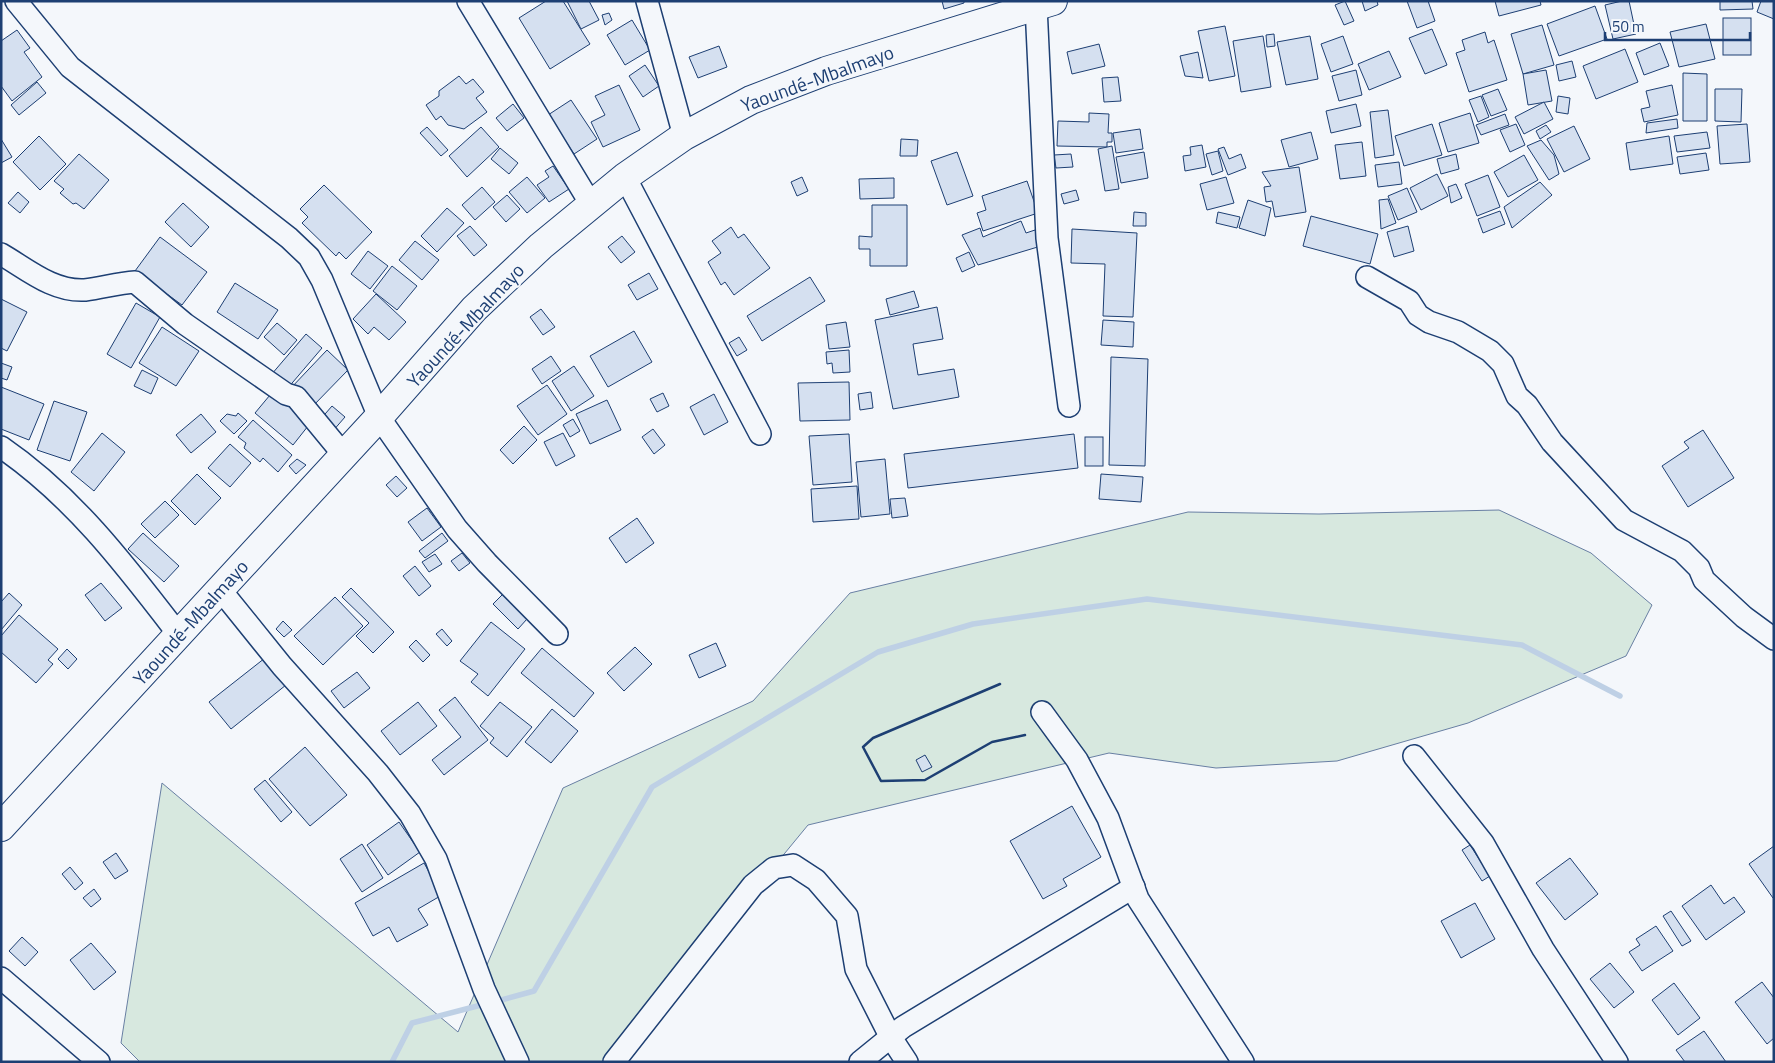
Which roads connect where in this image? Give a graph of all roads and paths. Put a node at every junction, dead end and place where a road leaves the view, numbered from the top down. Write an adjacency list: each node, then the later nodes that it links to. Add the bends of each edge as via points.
1 (16, 1): 11 (street, via 70,67 309,257 337,312)
2 (468, 1): 7 (street)
3 (647, 1): 5 (street)
4 (1044, 4): 5 (highway, Yaoundé-Mbalmayo, via 826,72 751,100); 10 (street, via 1047,238)
5 (684, 136): 6 (highway, Yaoundé-Mbalmayo)
6 (625, 177): 7 (highway, Yaoundé-Mbalmayo); 12 (street)
7 (592, 206): 11 (highway, Yaoundé-Mbalmayo, via 540,246 474,309)
8 (1, 254): 14 (street, via 45,281 68,290 135,282 185,324 286,394 296,397)
9 (1367, 277): 18 (street, via 1409,301 1418,315 1429,322 1458,332 1490,351 1503,364 1517,396 1527,405 1552,442 1624,520 1682,551 1699,568 1704,580 1744,617)
10 (1069, 406)
11 (379, 417): 14 (highway, Yaoundé-Mbalmayo); 16 (street, via 458,529)
12 (760, 434)
13 (1, 447): 17 (street, via 26,464 81,514 119,556)
14 (344, 454): 15 (highway, Yaoundé-Mbalmayo)
15 (219, 588): 17 (highway, Yaoundé-Mbalmayo); 26 (street, via 410,814 436,860 484,988)
16 (557, 634)
17 (179, 635): 21 (highway, Yaoundé-Mbalmayo)
18 (1774, 639)
19 (1042, 712): 22 (street, via 1077,760 1108,818)
20 (1414, 756): 31 (street, via 1483,843 1543,949)
21 (1, 827)
22 (1134, 887): 24 (street); 30 (street, via 1138,899)
23 (1, 978): 25 (street)
24 (890, 1036): 27 (street, via 856,969 847,916 816,880 793,865 774,868 753,885); 28 (street); 29 (street)
25 (99, 1062)
26 (518, 1062)
27 (614, 1062)
28 (860, 1062)
29 (907, 1062)
30 (1243, 1062)
31 (1617, 1062)

